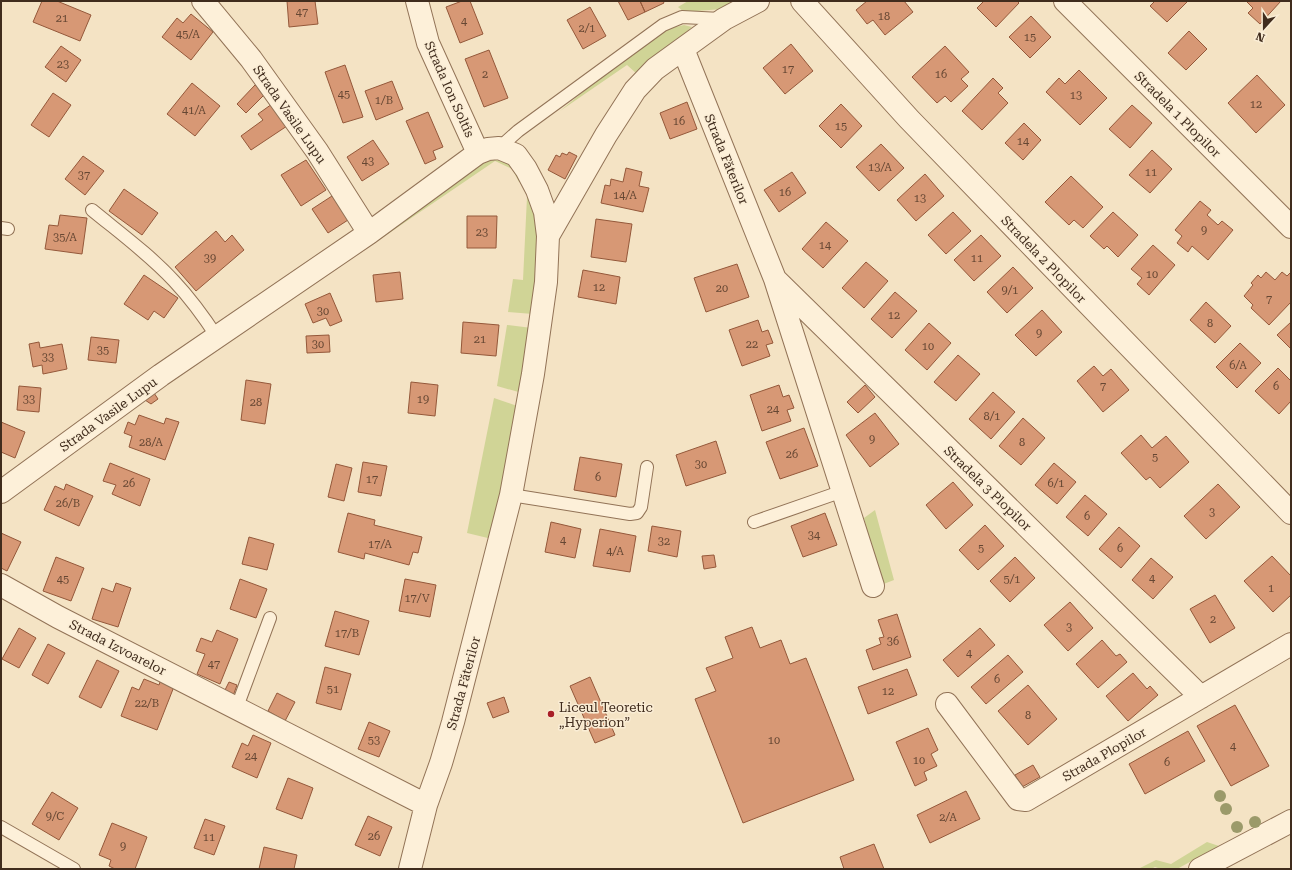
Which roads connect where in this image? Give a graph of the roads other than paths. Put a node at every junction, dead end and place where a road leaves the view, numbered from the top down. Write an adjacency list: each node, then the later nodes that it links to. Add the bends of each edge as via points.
1 (203, 1): 11 (street, Strada Vasile Lupu, via 251,58 317,151)
2 (417, 1): 8 (street, Strada Ion Soltîs, via 428,43)
3 (758, 1): 6 (street)
4 (802, 1): 19 (street, Stradela 2 Plopilor, via 909,119)
5 (1065, 1): 10 (street, Stradela 1 Plopilor)
6 (724, 19): 7 (street); 8 (lane, via 682,17 662,25)
7 (683, 49): 12 (street, Strada Făterilor, via 655,69 635,90); 13 (street, Strada Făterilor)
8 (488, 150): 11 (street, Strada Vasile Lupu); 12 (street, Strada Făterilor, via 516,155 526,169 545,212)
9 (92, 210): 14 (lane, via 173,280 198,309)
10 (1291, 227)
11 (369, 233): 14 (street, Strada Vasile Lupu)
12 (548, 236): 18 (street, Strada Făterilor, via 546,282)
13 (775, 279): 16 (street, Strada Făterilor); 25 (street, Stradela 3 Plopilor)
14 (217, 337): 17 (street, Strada Vasile Lupu)
15 (647, 467): 18 (lane, via 641,507 637,513)
16 (843, 491): 20 (lane); 22 (street, Strada Făterilor)
17 (1, 492)
18 (511, 495): 28 (street, Strada Făterilor, via 453,722)
19 (1291, 513)
20 (754, 522)
21 (1, 585): 27 (street, Strada Izvoarelor, via 58,617)
22 (873, 586)
23 (270, 618): 27 (lane)
24 (1291, 644): 25 (street, Strada Plopilor)
25 (1201, 697): 26 (street, Strada Plopilor, via 1026,800 1018,799)
26 (947, 704)
27 (237, 708): 28 (street, Strada Izvoarelor)
28 (426, 805): 32 (street, Strada Făterilor)
29 (1291, 821): 33 (street)
30 (1, 827): 31 (lane)
31 (74, 869)
32 (410, 869)
33 (1200, 869)

